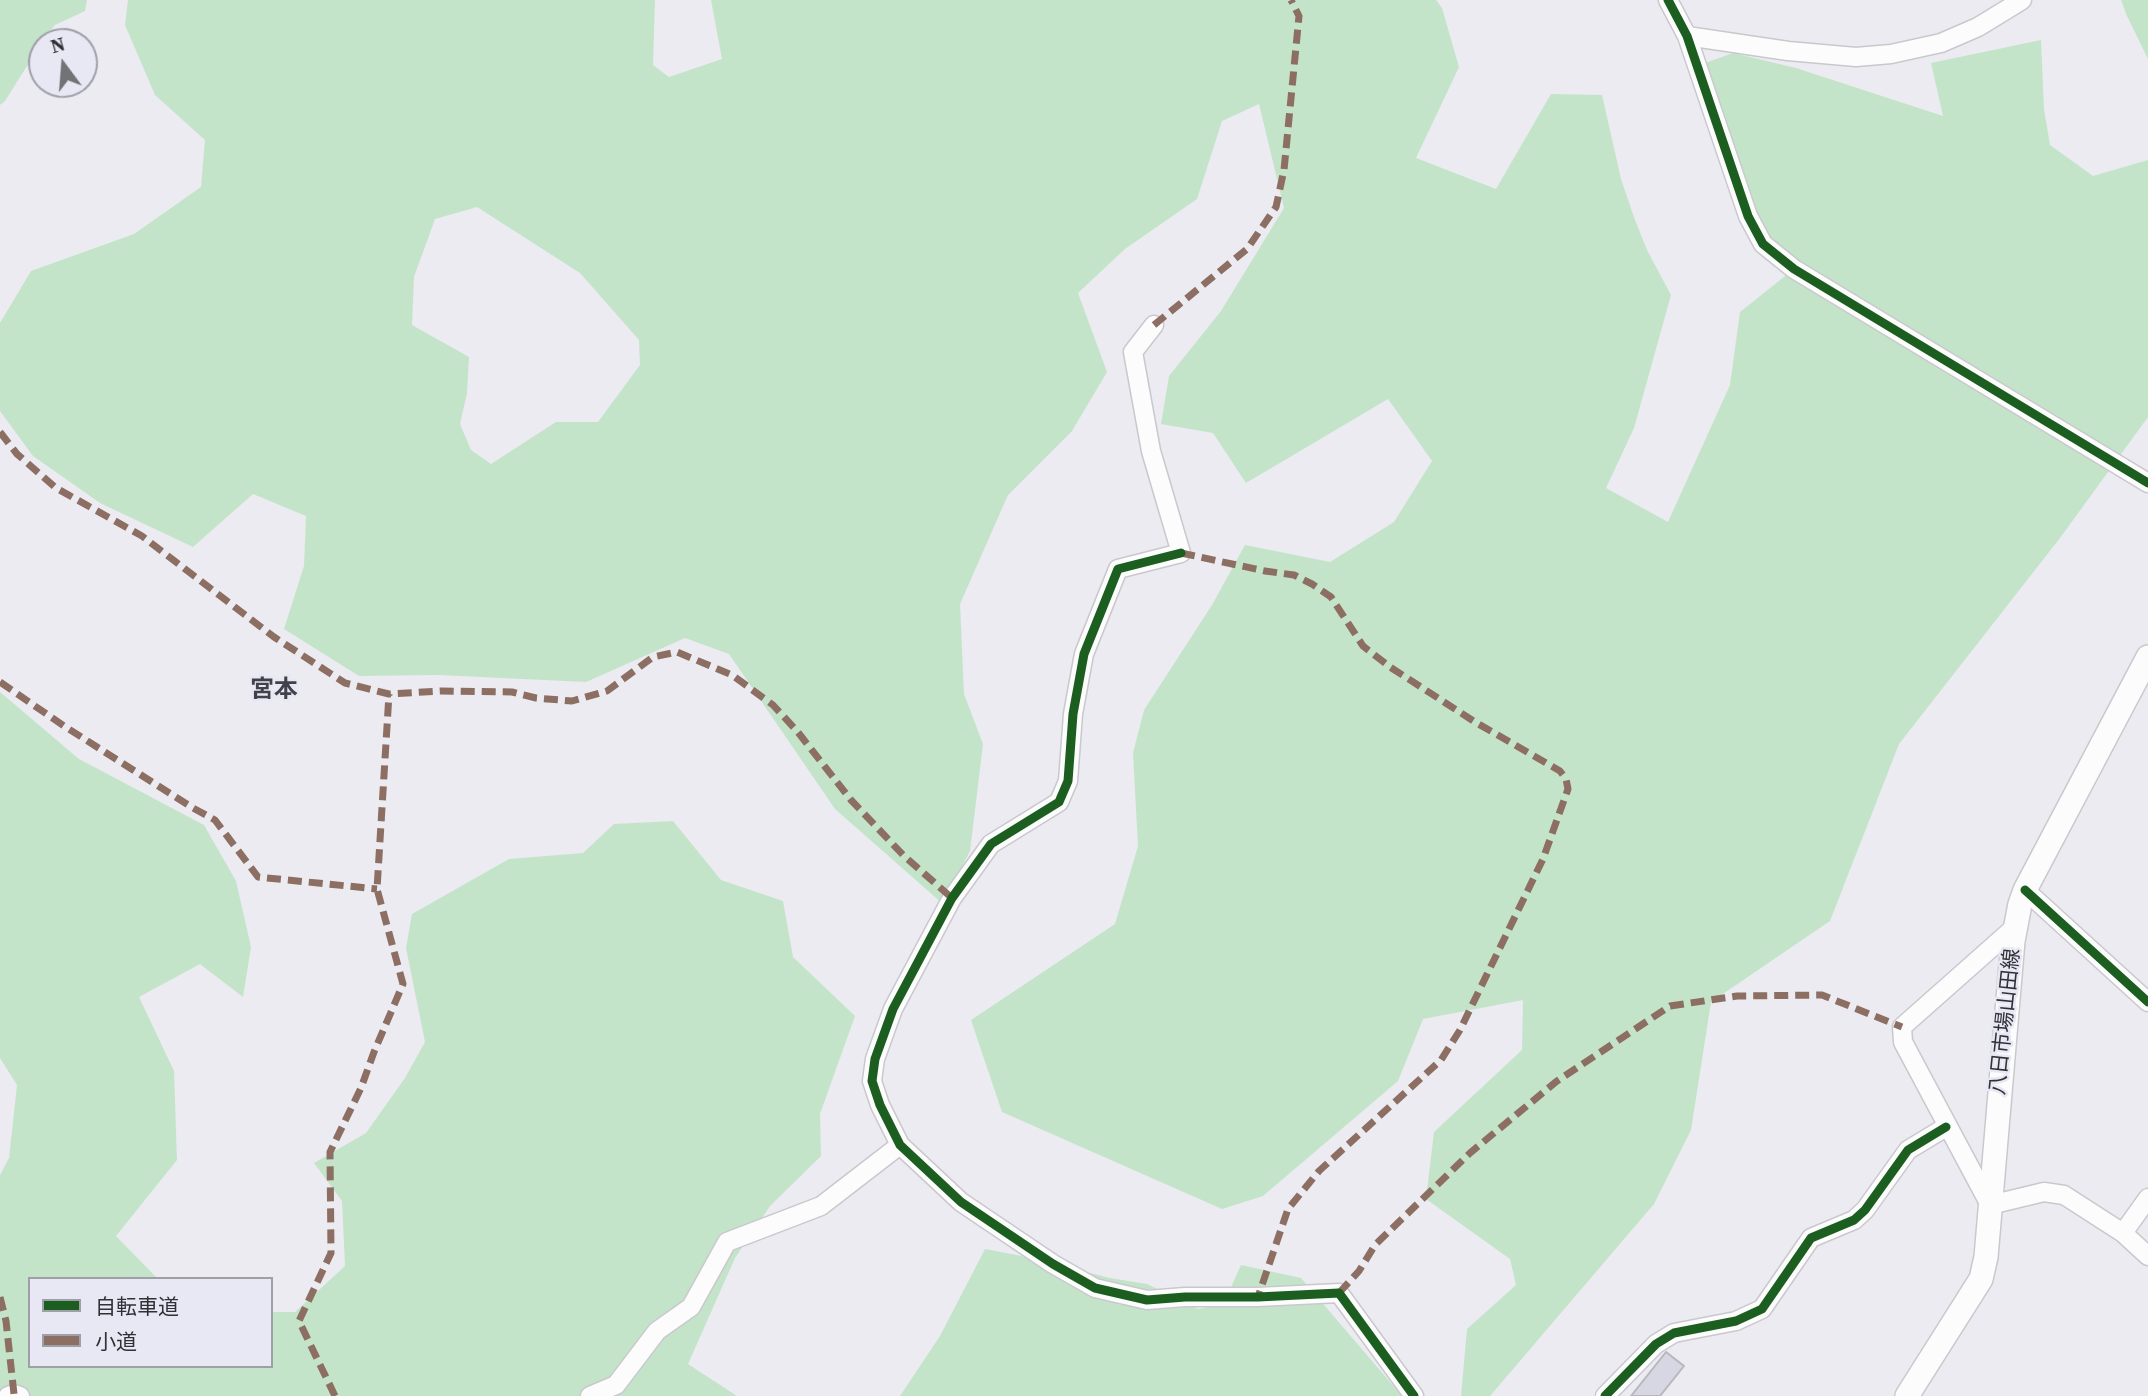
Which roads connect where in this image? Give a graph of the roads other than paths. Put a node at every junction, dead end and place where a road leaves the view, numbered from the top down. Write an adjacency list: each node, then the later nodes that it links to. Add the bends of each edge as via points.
1 (1668, 0): 3 (street)
2 (2022, 0): 3 (street, via 1941,43 1891,54 1856,57)
3 (1686, 36): 5 (street, via 1748,216 1763,244 1794,269)
4 (1154, 325): 11 (street, via 1133,352 1151,451 1181,553 1118,569 1084,653 1068,781 1059,802 991,844 952,898 893,1009 872,1081)
5 (2148, 483)
6 (2148, 657): 7 (main road, 八日市場山田線)
7 (2025, 891): 8 (main road, 八日市場山田線); 9 (street)
8 (2016, 926): 10 (street, via 1902,1027 1903,1042); 13 (main road, 八日市場山田線)
9 (2148, 1002)
10 (1946, 1127): 13 (street); 20 (street, via 1908,1150 1854,1220 1811,1238 1762,1309 1736,1321 1674,1333 1656,1344)
11 (900, 1145): 18 (street, via 821,1206 727,1242 691,1307 657,1331 616,1385); 19 (street, via 961,1202 1095,1288 1147,1300 1339,1293)
12 (2148, 1198): 14 (street)
13 (1990, 1205): 14 (street, via 2044,1192 2064,1195); 21 (main road, 八日市場山田線, via 1981,1279)
14 (2123, 1233): 15 (street)
15 (2148, 1256)
16 (8, 1396): 17 (street)
17 (20, 1396)
18 (590, 1396)
19 (1414, 1396)
20 (1605, 1396)
21 (1907, 1396)

